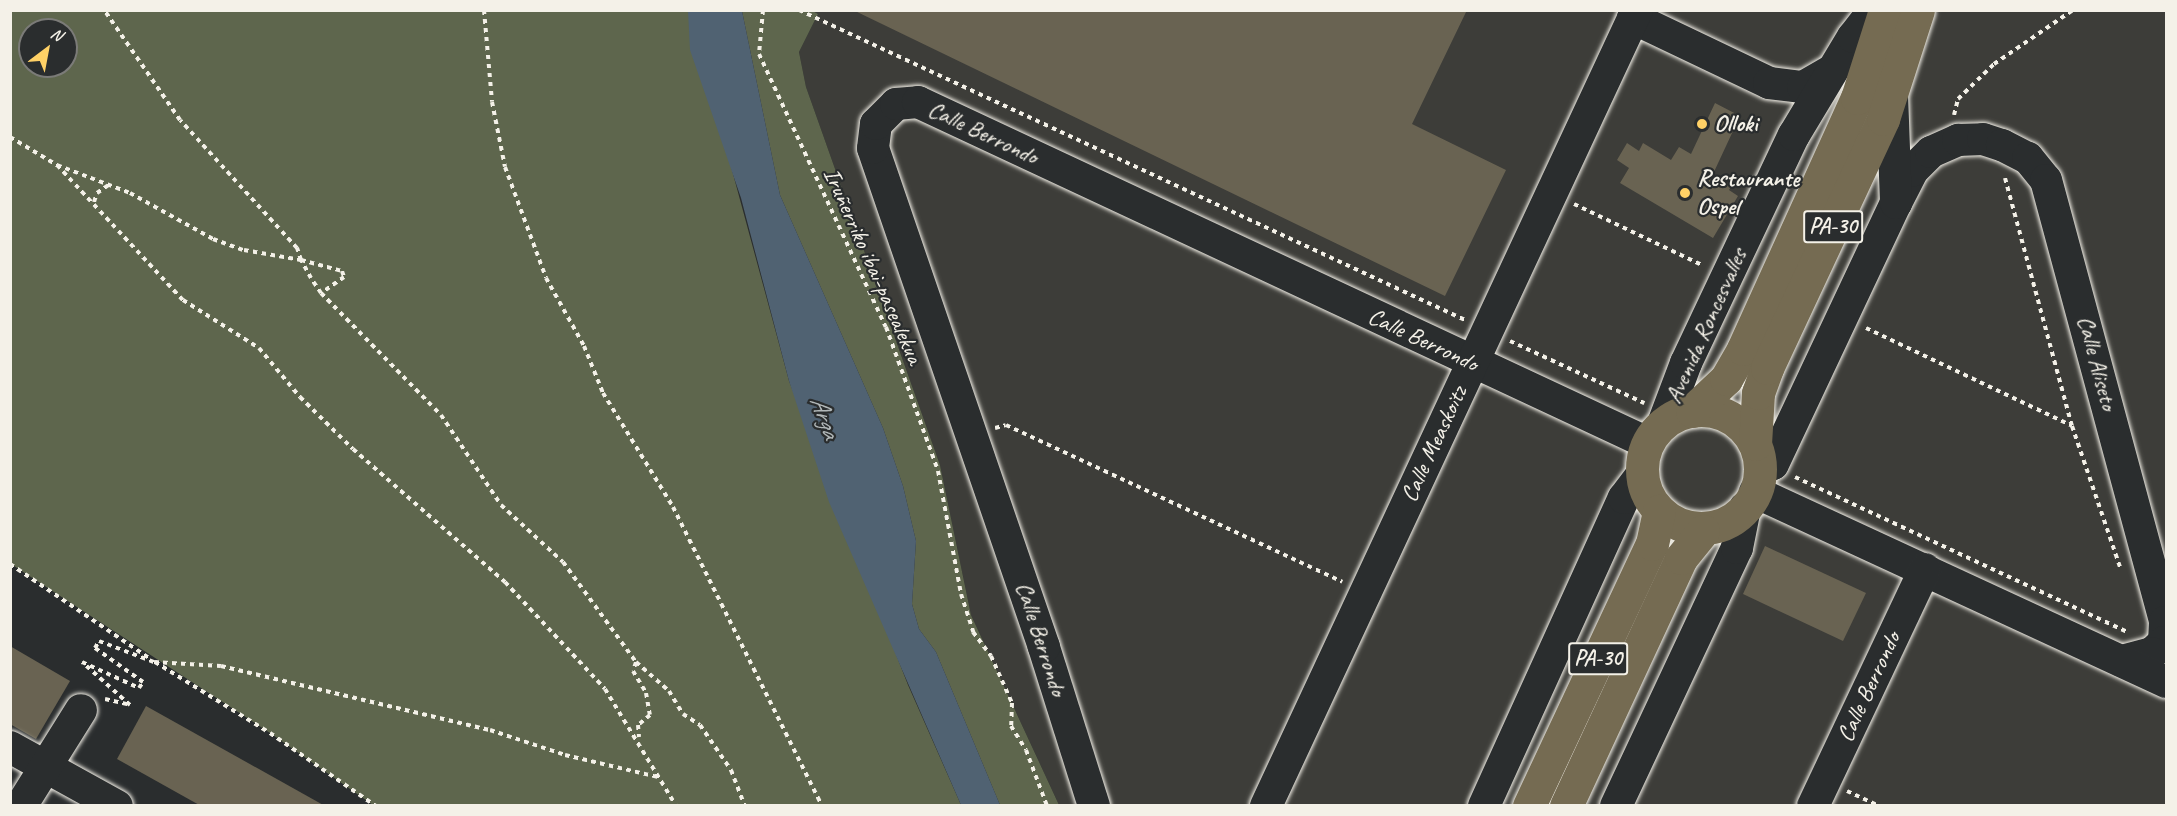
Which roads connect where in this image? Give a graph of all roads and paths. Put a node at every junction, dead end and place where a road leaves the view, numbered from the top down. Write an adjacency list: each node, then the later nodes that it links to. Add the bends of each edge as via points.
1 (104, 10): 20 (path, via 180,120 218,165 281,227)
2 (484, 10): 53 (path, via 492,102 506,167 546,278 584,346 603,393 673,507)
3 (763, 10): 54 (path, Iruñerriko ibai-pasealekua, via 759,54 886,327 938,471 960,594 973,632 991,656 1012,703 1011,726 1026,750)
4 (799, 10): 24 (path)
5 (1874, 10): 10 (street, Avenida Roncesvalles)
6 (1885, 10): 27 (highway, PA-30, via 1857,98 1743,349 1726,379)
7 (1918, 10): 11 (highway, PA-30)
8 (2073, 10): 13 (path, via 1994,64 1958,99 1953,116)
9 (1635, 14): 10 (street, Calle Measkoitz, via 1769,83 1803,87); 17 (street, Calle Measkoitz)
10 (1832, 70): 21 (street, Avenida Roncesvalles, via 1794,135)
11 (1892, 93): 19 (street); 31 (highway, PA-30, via 1758,393)
12 (10, 137): 14 (path)
13 (1958, 140): 19 (street, Calle Aliseto, via 1932,152 1912,171); 38 (street, Calle Aliseto, via 2002,145 2028,158 2046,180 2165,622 2163,642)
14 (57, 165): 16 (path); 18 (path)
15 (2000, 174): 28 (path, via 2007,180)
16 (110, 184): 18 (path, via 97,193); 20 (path, via 213,239 296,262)
17 (1552, 193): 21 (path); 24 (street, Calle Measkoitz)
18 (94, 203): 44 (path, via 183,300 259,348 300,397 353,449 505,582 605,689)
19 (1896, 203): 23 (street)
20 (301, 260): 22 (path); 22 (path, via 342,271 344,277)
21 (1726, 278): 30 (street, Avenida Roncesvalles)
22 (321, 293): 41 (path, via 441,415 501,505 563,562)
23 (1843, 318): 28 (path); 31 (street, via 1773,464)
24 (1487, 331): 25 (street, Calle Measkoitz); 26 (path, via 1644,403)
25 (1472, 363): 29 (street, Calle Berrondo, via 918,102 896,104 876,124 873,148); 30 (street, Calle Berrondo); 37 (street, Calle Measkoitz)
26 (1648, 393)
27 (1692, 411): 30 (highway, PA-30); 31 (highway, PA-30, via 1718,412 1739,424)
28 (2072, 426): 36 (path)
29 (971, 433): 37 (path, via 1006,425); 55 (street, Calle Berrondo)
30 (1651, 447): 32 (highway, via 1647,494); 57 (street, Avenida Roncesvalles, via 1611,525)
31 (1760, 477): 33 (highway, PA-30, via 1723,524); 35 (street); 38 (path, via 2146,640); 60 (street, via 1737,549)
32 (1659, 511): 33 (highway, via 1675,522); 58 (highway, PA-30, via 1652,544)
33 (1703, 531): 59 (highway, PA-30, via 1681,558)
34 (10, 564): 40 (path)
35 (1925, 569): 39 (street); 61 (street, Calle Berrondo)
36 (2122, 573)
37 (1365, 593): 56 (street, Calle Measkoitz)
38 (2152, 653): 39 (street)
39 (2122, 661): 42 (street)
40 (154, 662): 43 (path, via 99,641 95,648 143,682 139,688 82,662 129,705); 47 (path, via 221,666 490,730); 50 (path, via 270,733)
41 (636, 662): 44 (path, via 633,672 646,693 650,715 638,725); 52 (path, via 669,691 683,714 700,725 731,770)
42 (2166, 682)
43 (90, 704): 46 (street)
44 (639, 740): 47 (path)
45 (10, 747): 46 (street)
46 (45, 766): 48 (street); 49 (street)
47 (658, 777): 51 (path)
48 (21, 806)
49 (117, 806)
50 (376, 806)
51 (676, 806)
52 (745, 806)
53 (822, 806)
54 (1047, 806)
55 (1094, 806)
56 (1266, 806)
57 (1484, 806)
58 (1529, 806)
59 (1566, 806)
60 (1616, 806)
61 (1813, 806)

